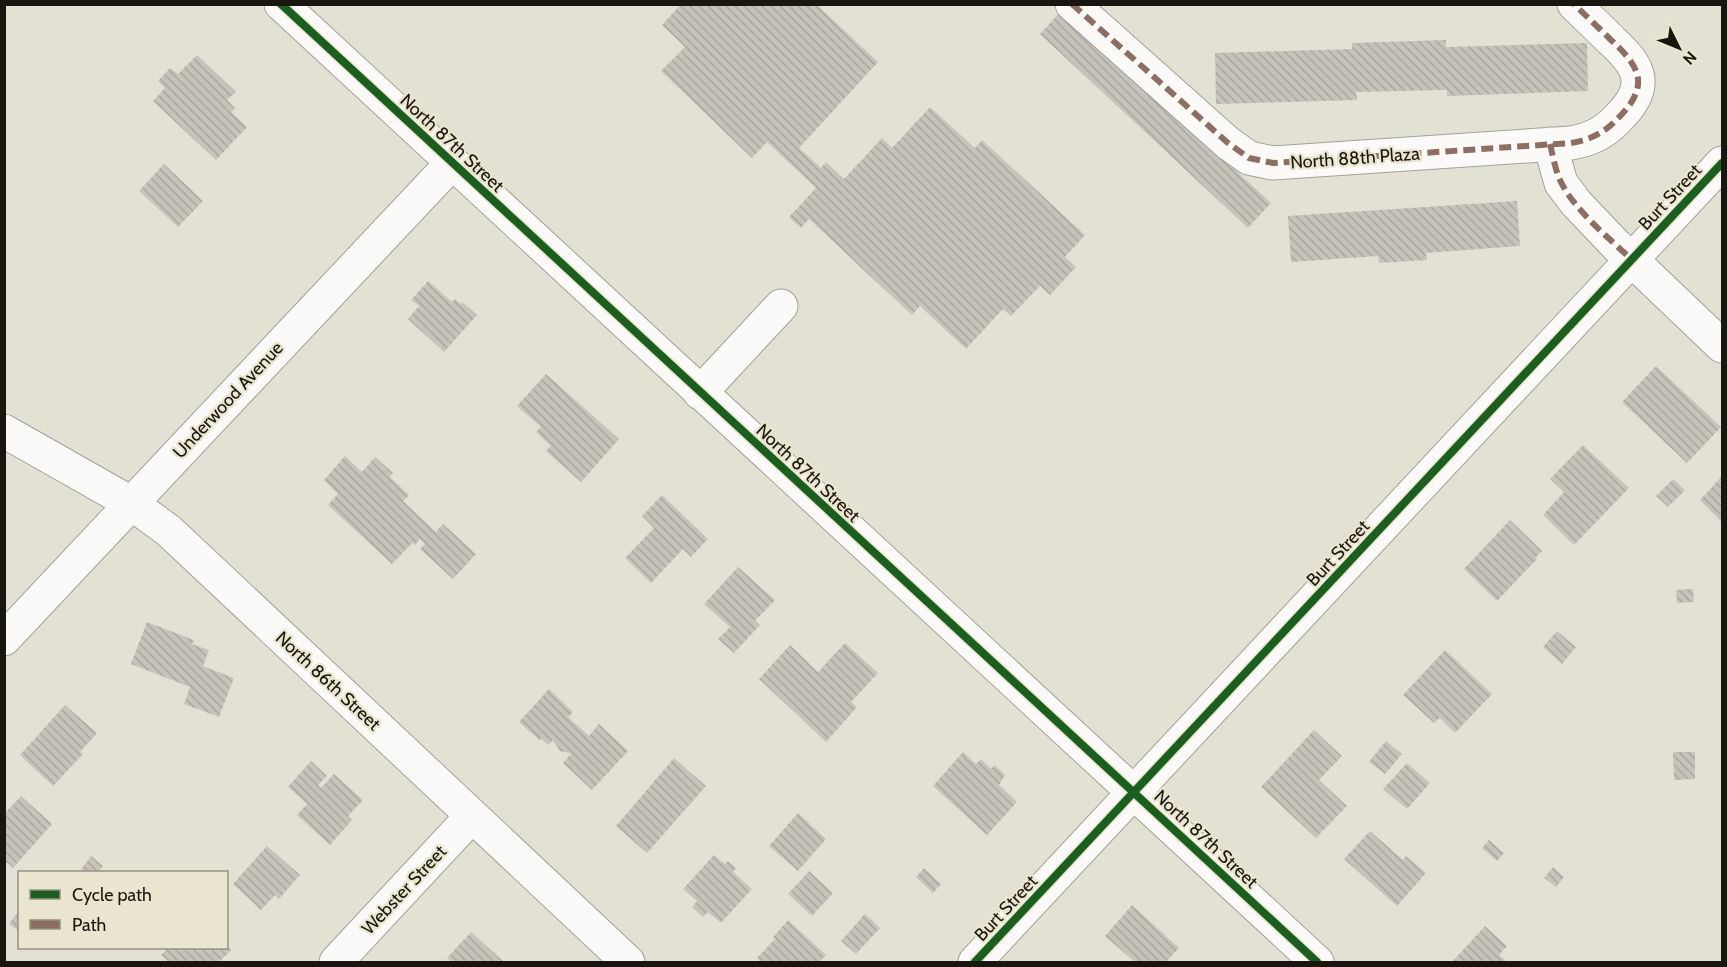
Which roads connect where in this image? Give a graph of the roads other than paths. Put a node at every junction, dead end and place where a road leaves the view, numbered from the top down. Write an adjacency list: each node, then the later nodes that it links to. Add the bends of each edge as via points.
1 (281, 4): 5 (street, North 87th Street)
2 (1072, 4): 4 (street, North 88th Plaza, via 1249,158 1287,163)
3 (1574, 4): 4 (street, North 88th Plaza, via 1633,62 1639,86 1626,111 1600,134)
4 (1550, 144): 7 (street, via 1556,171 1566,191)
5 (452, 163): 10 (street, North 87th Street); 12 (street, Underwood Avenue)
6 (1722, 163): 7 (street, Burt Street)
7 (1632, 260): 9 (street); 14 (street, Burt Street)
8 (781, 306): 10 (street)
9 (1722, 346)
10 (700, 393): 14 (street, North 87th Street)
11 (4, 431): 12 (street, North 86th Street)
12 (131, 503): 13 (street, Underwood Avenue); 15 (street, North 86th Street, via 169,531)
13 (4, 639)
14 (1134, 794): 18 (street, Burt Street); 19 (street, North 87th Street)
15 (471, 817): 16 (street, Webster Street); 17 (street, North 86th Street)
16 (336, 963)
17 (628, 963)
18 (975, 963)
19 (1317, 963)

